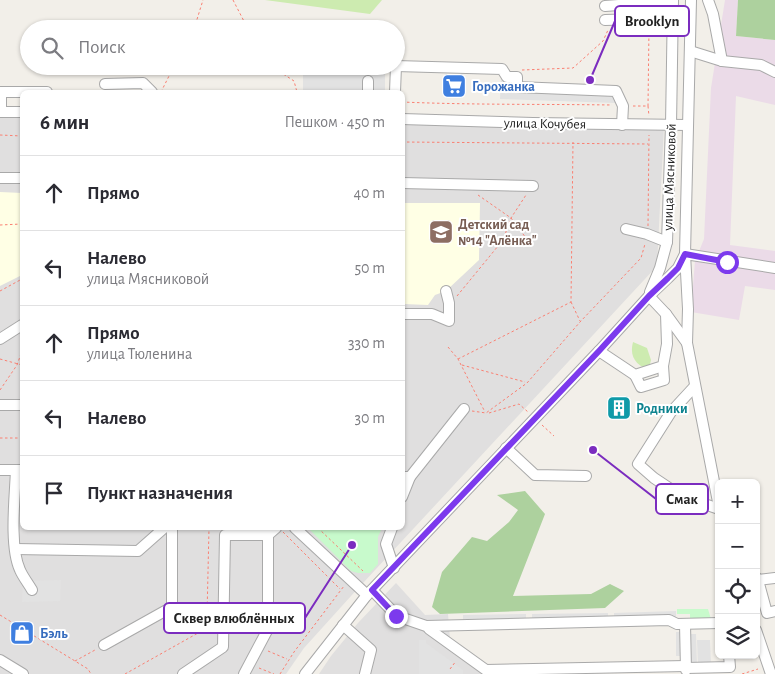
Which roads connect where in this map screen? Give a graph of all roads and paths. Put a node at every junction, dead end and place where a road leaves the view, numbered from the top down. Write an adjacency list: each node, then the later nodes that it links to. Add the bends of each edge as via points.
1 (203, 0): 8 (path)
2 (233, 0): 9 (path)
3 (691, 0): 11 (street, улица Мясниковой)
4 (708, 0): 12 (street)
5 (673, 1): 6 (street); 7 (street, улица Мясниковой)
6 (605, 6)
7 (673, 18): 10 (street); 31 (street, улица Мясниковой)
8 (197, 20)
9 (243, 20)
10 (609, 20): 18 (path, via 603,42 573,68 518,70)
11 (690, 51): 12 (street); 33 (street, улица Мясниковой)
12 (722, 61): 14 (street, via 761,65)
13 (405, 66): 18 (street, via 502,69 507,77)
14 (775, 72)
15 (169, 75): 22 (path)
16 (285, 75): 23 (path, via 294,81)
17 (395, 75): 25 (street)
18 (517, 77): 32 (street, via 517,87 616,91 623,106)
19 (368, 81): 24 (street)
20 (106, 84): 21 (street, via 143,83)
21 (150, 90)
22 (161, 90)
23 (296, 90)
24 (368, 90)
25 (394, 90)
26 (1, 92): 27 (street); 28 (street)
27 (20, 92)
28 (1, 112): 29 (street)
29 (20, 112)
30 (405, 119): 32 (street, улица Кочубея)
31 (671, 124): 32 (street, улица Кочубея); 33 (street, улица Кочубея); 48 (street, улица Мясниковой)
32 (622, 125)
33 (687, 125): 50 (street, улица Мясниковой)
34 (0, 136): 35 (path)
35 (20, 136)
36 (405, 142): 37 (path)
37 (573, 142): 47 (path, via 649,144); 57 (path)
38 (0, 178): 39 (street)
39 (20, 178)
40 (405, 183): 41 (street)
41 (533, 186): 43 (path)
42 (475, 193): 43 (path)
43 (511, 218): 49 (path); 56 (path, via 503,240 456,298)
44 (20, 224): 45 (path)
45 (0, 225)
46 (626, 229): 47 (street)
47 (647, 234): 48 (street); 60 (path, via 641,258)
48 (667, 242): 55 (street, улица Мясниковой)
49 (532, 246)
50 (685, 254): 51 (street); 55 (street, via 678,268); 63 (street, улица Мясниковой)
51 (775, 268)
52 (20, 280): 53 (path)
53 (0, 291)
54 (446, 292): 56 (street)
55 (649, 296): 59 (street); 65 (street)
56 (449, 302): 58 (street, via 449,321 432,314)
57 (571, 302): 60 (path); 68 (path)
58 (405, 314)
59 (666, 314): 63 (street); 65 (street, via 667,344 663,366 635,375)
60 (580, 322): 71 (path)
61 (20, 326): 62 (street)
62 (0, 339)
63 (687, 343): 72 (street, улица Мясниковой)
64 (448, 347): 68 (path)
65 (599, 351): 81 (street)
66 (20, 357): 69 (path)
67 (0, 359): 69 (path)
68 (458, 359): 70 (path)
69 (17, 365): 73 (path)
70 (461, 365): 71 (path); 78 (path)
71 (527, 382): 78 (path)
72 (695, 386): 86 (street, улица Мясниковой); 87 (street, via 671,412 638,464 681,496)
73 (0, 390)
74 (519, 404): 78 (path)
75 (0, 405): 76 (street)
76 (20, 406)
77 (464, 409): 78 (path); 85 (street)
78 (486, 414)
79 (0, 438): 80 (path)
80 (20, 438)
81 (506, 448): 84 (street, via 535,475); 98 (street)
82 (0, 470): 83 (street)
83 (19, 470): 97 (street, via 14,505)
84 (586, 476)
85 (406, 477)
86 (715, 488)
87 (715, 507)
88 (162, 530): 97 (street, via 138,551)
89 (172, 530): 114 (street, via 172,607)
90 (209, 530): 126 (path, via 207,616 198,634)
91 (275, 530): 96 (street)
92 (279, 530): 105 (path)
93 (297, 530): 100 (street)
94 (320, 530): 99 (path)
95 (391, 530): 98 (street, via 386,544)
96 (268, 536): 115 (street, via 268,629); 127 (street, via 225,535 222,647)
97 (15, 549): 104 (street, via 19,569)
98 (394, 568): 106 (street)
99 (363, 571)
100 (350, 578): 105 (path); 106 (street)
101 (775, 578): 102 (street)
102 (760, 579)
103 (760, 589): 107 (street, via 767,613)
104 (32, 590)
105 (341, 590): 118 (path)
106 (370, 593): 110 (street, via 397,616 426,626 669,620); 111 (street)
107 (775, 611)
108 (0, 615): 119 (path)
109 (715, 623): 110 (street)
110 (685, 624): 122 (street)
111 (343, 625): 130 (street); 131 (street, via 371,650)
112 (429, 630): 123 (street, via 486,670)
113 (760, 642): 133 (street)
114 (104, 645): 119 (path)
115 (258, 647): 118 (path); 121 (street)
116 (729, 659): 122 (street, via 730,667)
117 (0, 660): 124 (street)
118 (289, 660): 129 (path)
119 (75, 661): 125 (path)
120 (762, 668): 132 (path)
121 (246, 669): 128 (path)
122 (686, 669): 123 (street)
123 (640, 670)
124 (23, 674)
125 (91, 674)
126 (125, 674)
127 (183, 674)
128 (274, 674)
129 (280, 674)
130 (305, 674)
131 (365, 674)
132 (742, 674)
133 (771, 674)

